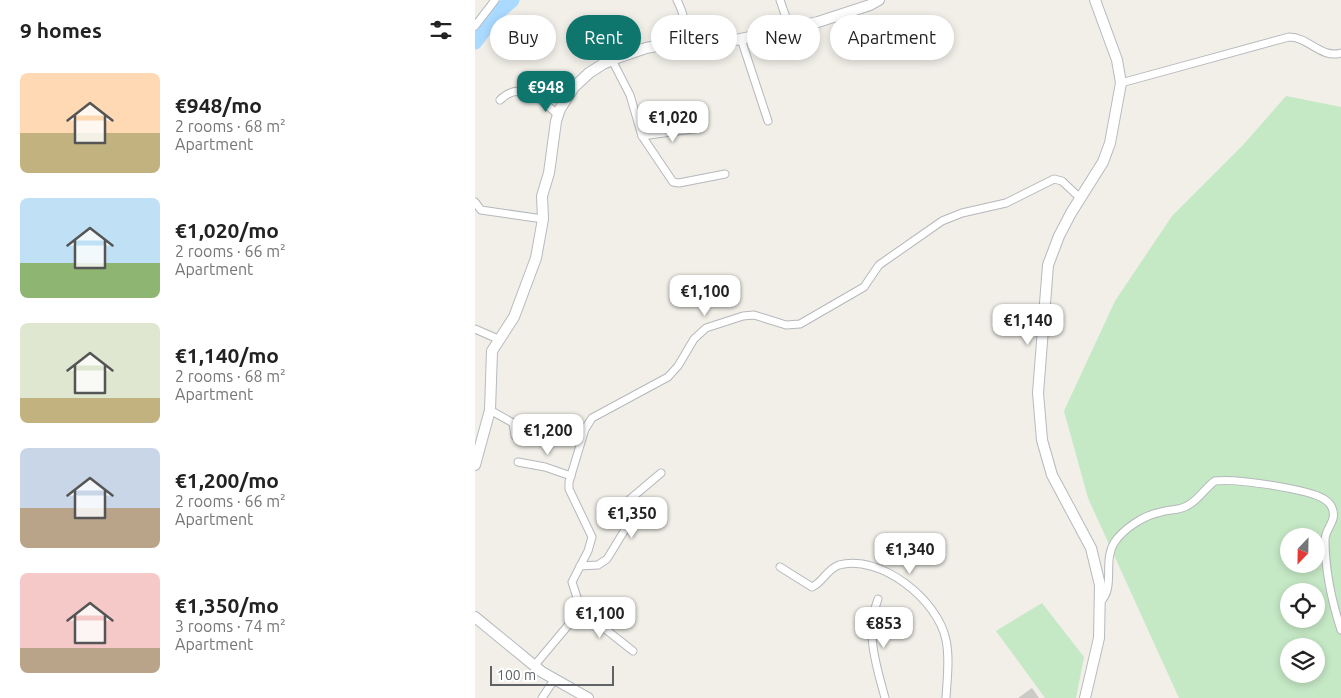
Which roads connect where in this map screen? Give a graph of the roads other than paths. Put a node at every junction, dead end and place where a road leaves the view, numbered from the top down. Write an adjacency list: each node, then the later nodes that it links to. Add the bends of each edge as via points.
1 (495, 0): 9 (street)
2 (677, 0): 6 (street)
3 (780, 0): 7 (street)
4 (879, 0): 8 (street)
5 (1095, 0): 15 (street, via 1117,60)
6 (681, 15)
7 (785, 15)
8 (820, 20)
9 (475, 26)
10 (747, 38): 11 (street)
11 (741, 39): 12 (street); 18 (street)
12 (737, 40)
13 (1341, 52): 15 (street, via 1327,54 1301,39 1289,37)
14 (612, 60): 17 (street, via 589,73 574,87); 20 (street, via 630,95)
15 (1121, 83): 22 (street, via 1110,143 1103,162)
16 (500, 100): 17 (street, via 508,94 525,91 541,99)
17 (558, 115): 24 (street, via 542,196)
18 (768, 121)
19 (700, 128): 20 (street)
20 (642, 136): 21 (street, via 675,183)
21 (725, 174)
22 (1080, 198): 33 (street, via 1062,181 1054,179 1006,203 942,221 879,265 864,287 800,324 786,325 754,315 706,328 667,376 592,418 585,429); 37 (street, via 1059,236 1048,265 1038,393 1042,440 1052,475 1091,548)
23 (475, 202): 24 (street, via 483,210)
24 (543, 219): 26 (street, via 536,258 514,317)
25 (475, 329): 26 (street)
26 (498, 339): 27 (street, via 491,351)
27 (489, 410): 28 (street, via 513,423); 29 (street)
28 (515, 436)
29 (477, 446): 31 (street)
30 (518, 462): 33 (street, via 545,466)
31 (475, 465)
32 (661, 474): 34 (street, via 629,500 626,528 607,559 598,566)
33 (571, 476): 34 (street, via 569,488 591,537)
34 (580, 566): 38 (street, via 571,586)
35 (780, 567): 47 (street, via 812,587 835,567 865,565 894,577 919,594 931,607 946,639)
36 (878, 600): 46 (street, via 871,621 871,634)
37 (1101, 601): 40 (street, via 1107,592 1109,556 1118,538 1135,523 1159,512 1179,510 1190,504 1215,481 1233,480 1316,496 1331,504 1333,520 1325,538 1333,602); 48 (street, via 1099,638)
38 (581, 610): 41 (street); 42 (street)
39 (475, 617): 42 (street)
40 (1341, 630)
41 (633, 651)
42 (534, 666): 43 (street)
43 (554, 680): 44 (street); 45 (street)
44 (542, 698)
45 (588, 698)
46 (885, 698)
47 (946, 698)
48 (1085, 698)

